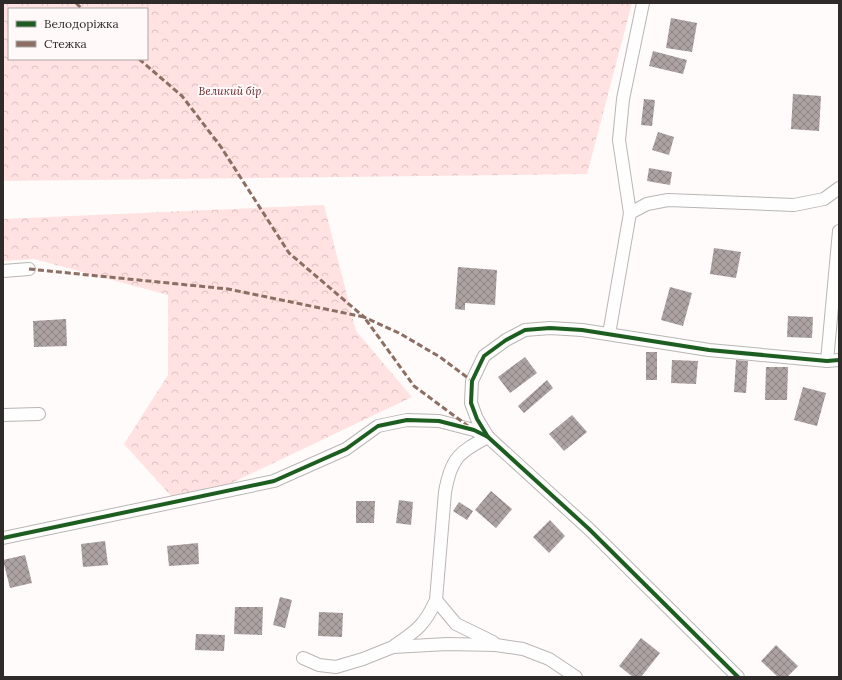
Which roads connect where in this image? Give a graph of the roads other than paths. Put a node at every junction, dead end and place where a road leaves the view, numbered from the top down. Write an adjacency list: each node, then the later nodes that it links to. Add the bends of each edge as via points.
1 (643, 3): 3 (street, via 623,98 619,140)
2 (839, 188): 3 (street, via 824,199 794,205 668,200 647,204)
3 (630, 213): 7 (street)
4 (839, 231): 8 (street)
5 (29, 269): 6 (street)
6 (3, 271)
7 (609, 334): 8 (street, via 709,350); 11 (street, via 550,328 525,330 484,356 472,381 471,403)
8 (833, 360)
9 (39, 414): 10 (street)
10 (3, 415)
11 (488, 437): 12 (street, via 474,430 438,421 406,420 378,426 346,449 274,481); 13 (street, via 465,449 456,459 448,476); 18 (street, via 589,529)
12 (3, 538)
13 (436, 600): 14 (street, via 456,624); 15 (street, via 419,629)
14 (503, 646): 15 (street, via 447,644); 17 (street, via 523,649 549,659)
15 (393, 647): 16 (street, via 336,667 319,665)
16 (303, 658)
17 (576, 677)
18 (738, 677)

